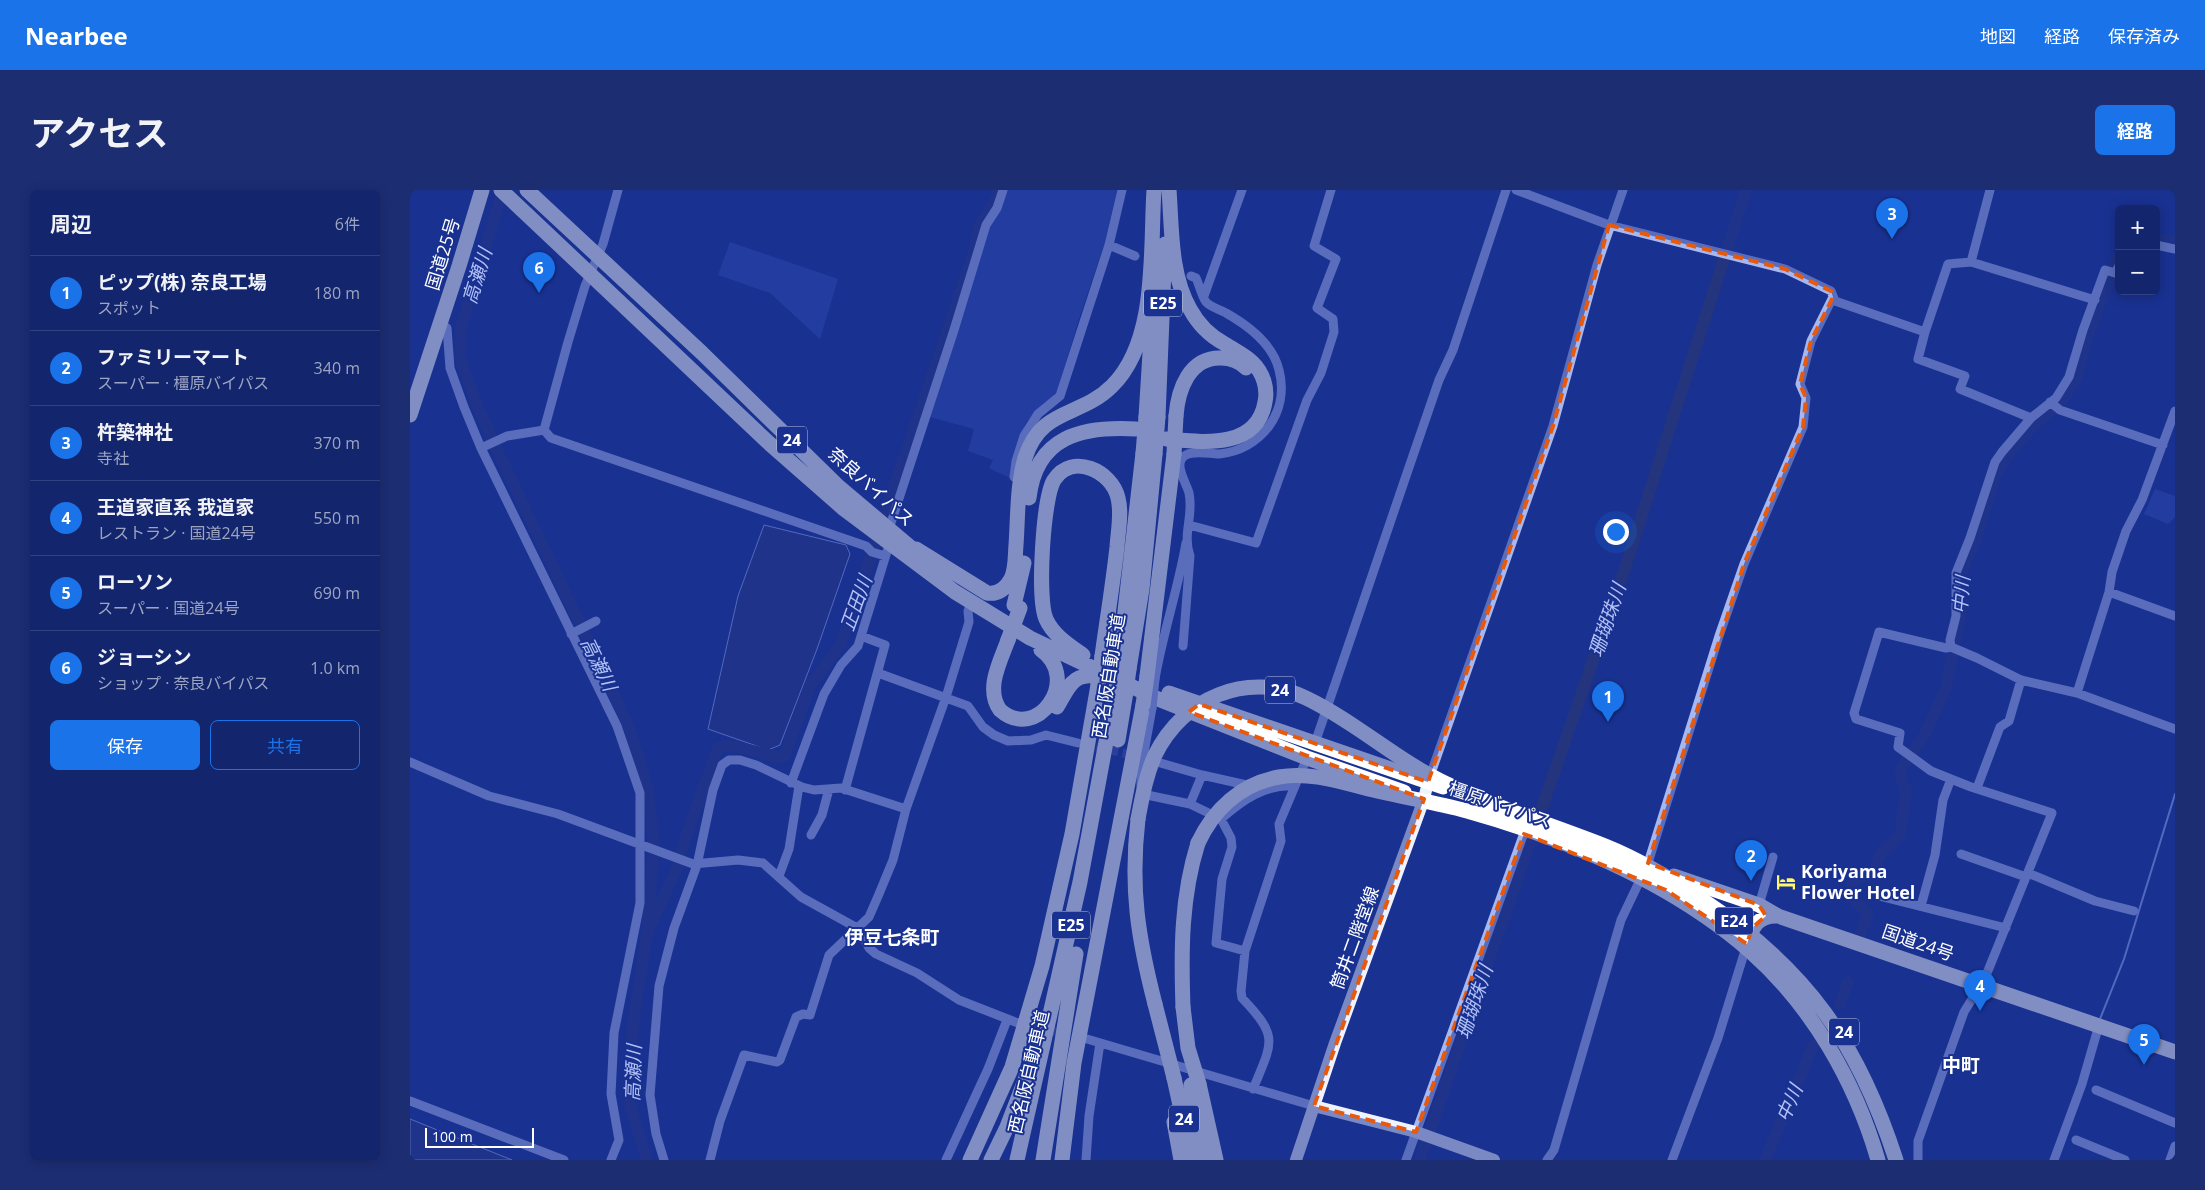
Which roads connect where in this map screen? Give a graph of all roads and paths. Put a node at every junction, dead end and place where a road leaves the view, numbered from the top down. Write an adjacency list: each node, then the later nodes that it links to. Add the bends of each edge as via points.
1 (482, 190): 28 (highway, 国道25号)
2 (527, 190): 19 (highway, 奈良バイパス / 24)
3 (618, 190): 19 (street)
4 (1003, 190): 42 (street, via 986,225)
5 (1122, 190): 16 (street)
6 (1154, 190): 33 (highway, 西名阪自動車道 / E25); 41 (highway, via 1146,318 1137,348 1111,386 1089,402 1048,421 1034,438 1025,460)
7 (1167, 190): 33 (highway, 西名阪自動車道 / E25); 58 (highway, bridge, via 1175,259 1185,299 1208,333 1252,362 1262,376 1266,394 1263,411 1246,432 1237,437 1207,442 1166,435 1206,434 1236,428 1248,419 1256,403 1253,377 1234,360 1218,358 1202,362 1190,372 1182,386 1176,416 1174,454)
8 (1242, 190): 25 (street)
9 (1331, 190): 40 (street, via 1314,246 1336,259 1317,308 1333,318 1334,332 1256,543)
10 (1506, 190): 66 (street)
11 (1516, 190): 15 (street)
12 (1623, 190): 15 (street)
13 (1990, 190): 21 (street)
14 (504, 193): 23 (highway, 奈良バイパス / 24)
15 (1609, 225): 26 (street, via 1785,269 1831,292); 72 (street, via 1553,426)
16 (1109, 245): 20 (street); 39 (street, via 1060,396 1038,414 1024,436 1016,461)
17 (2160, 246): 18 (street)
18 (2175, 249)
19 (597, 255): 23 (street); 42 (highway, 奈良バイパス / 24, via 839,487)
20 (1135, 256)
21 (1971, 262): 27 (street); 29 (street, via 1948,264)
22 (2115, 273): 27 (street, via 2105,270)
23 (590, 275): 35 (street); 44 (highway, 奈良バイパス / 24, via 770,444)
24 (1191, 276): 25 (street, via 1196,278)
25 (1204, 296): 40 (street, via 1206,302 1232,316 1265,342 1279,370 1281,398 1276,414 1258,439 1232,452 1193,453 1182,459 1179,466 1189,493)
26 (1833, 297): 29 (street, via 1835,302); 89 (street, via 1811,341 1800,384 1806,398 1803,427 1738,582)
27 (2095, 300): 30 (street, via 2069,377)
28 (440, 324): 32 (highway, 国道25号); 38 (street, via 447,328 450,368)
29 (1925, 332): 34 (street, via 1918,359 1965,376 1960,389)
30 (2050, 402): 34 (street); 37 (street, via 2060,410)
31 (2175, 411): 37 (street)
32 (410, 415)
33 (1152, 417): 60 (highway, 西名阪自動車道 / E25, bridge, via 1148,536 1124,666)
34 (2031, 418): 55 (street, via 1995,462 1956,572 1956,616)
35 (544, 430): 38 (street, via 504,437); 44 (street, via 551,438 866,546 872,552)
36 (1136, 433): 41 (highway, via 1094,436 1059,451 1044,474)
37 (2163, 445): 46 (street, via 2126,531)
38 (482, 447): 51 (street)
39 (1012, 512)
40 (1188, 525): 43 (street)
41 (1031, 527): 45 (highway); 45 (highway, via 1038,548); 45 (highway, via 1021,543); 60 (highway, bridge, via 1062,472 1080,466 1090,467 1107,477 1114,486 1120,514 1102,656)
42 (889, 529): 44 (highway, 奈良バイパス / 24)
43 (1186, 543): 54 (street, via 1190,556); 58 (street)
44 (892, 547): 45 (highway, via 987,593 996,593 1004,588 1012,577); 47 (highway, 奈良バイパス / 24); 52 (street); 56 (highway, 奈良バイパス / 24)
45 (1028, 566): 53 (highway); 56 (highway, via 1046,620 1063,640)
46 (2109, 592): 48 (street); 61 (street)
47 (971, 603): 49 (highway, 奈良バイパス / 24); 62 (street, via 969,622)
48 (2175, 616)
49 (994, 617): 53 (highway, via 1043,651 1057,666 1058,677 1052,698 1042,712 1030,718 1018,719 1006,714 994,698 994,682); 60 (highway, 橿原バイパス / 24)
50 (596, 621): 51 (street)
51 (572, 634): 86 (street, via 624,744 640,794)
52 (861, 636): 57 (street, via 885,645); 73 (street, via 858,646 841,665 824,694)
53 (1006, 638): 60 (highway, via 988,677 985,694 992,714 1011,727 1027,728 1041,724 1053,712 1070,684 1079,677)
54 (1184, 646)
55 (1951, 647): 59 (street); 71 (street, via 1880,632 1854,713 1856,719 1900,733 1898,747 1931,771)
56 (1084, 655): 66 (highway, 橿原バイパス / 24, via 1162,691)
57 (878, 673): 62 (street); 78 (street)
58 (1151, 678): 63 (highway, bridge)
59 (2021, 680): 61 (street); 75 (street, via 2009,721 2000,727)
60 (1112, 686): 67 (highway, 橿原バイパス / 24); 95 (highway, 西名阪自動車道 / E25); 105 (highway, 西名阪自動車道 / E25, via 1103,821); 129 (highway, via 1072,834 1039,975 1012,1066)
61 (2077, 692): 64 (street)
62 (946, 697): 65 (street, via 968,706 983,727 1008,740 1031,740 1046,735); 82 (street)
63 (1147, 706): 81 (street, via 1141,788 1147,795); 134 (highway, via 1074,1063)
64 (2175, 729)
65 (1078, 743)
66 (1315, 743): 72 (highway, 橿原バイパス / 24)
67 (1307, 758): 74 (street); 80 (highway, 橿原バイパス / 24)
68 (1148, 759): 70 (street)
69 (410, 762): 86 (street, via 489,796 558,814)
70 (1202, 775): 77 (street); 81 (street)
71 (1951, 779): 75 (street); 97 (street, via 1943,800 1935,855)
72 (1428, 782): 80 (main road, 筒井二階堂線); 89 (highway, 橿原バイパス / 24, bridge)
73 (795, 785): 76 (street, via 814,790); 90 (street, via 756,765 733,759 725,762 713,790); 92 (street, via 789,849)
74 (1295, 786): 77 (street); 104 (street, via 1279,824 1281,841)
75 (1977, 788): 91 (street, via 2052,813)
76 (829, 789): 78 (street); 85 (street, via 822,814)
77 (1264, 789): 83 (street)
78 (845, 790): 82 (street)
79 (1470, 796): 113 (highway, 24, bridge, via 1402,760 1335,714 1288,691 1252,686 1236,688 1194,707 1172,728 1152,763 1138,819 1134,869 1136,921); 147 (highway, E24, bridge, via 1636,861 1698,897 1758,939 1799,980 1838,1030 1873,1098)
80 (1424, 799): 84 (highway, 橿原バイパス / 24); 119 (main road, 筒井二階堂線)
81 (1190, 804): 83 (street)
82 (906, 809): 102 (street, via 893,860 870,917)
83 (1221, 819): 104 (street, via 1232,847 1222,879 1216,943)
84 (1525, 834): 94 (highway, 橿原バイパス / 24); 121 (street)
85 (811, 835)
86 (641, 846): 90 (street); 125 (street, via 640,903 614,1033 611,1094 619,1140)
87 (1961, 854): 91 (street)
88 (1773, 857): 99 (street)
89 (1648, 863): 93 (highway, 橿原バイパス / 24)
90 (697, 865): 92 (street, via 738,860 763,863); 126 (street, via 674,928 659,986 650,1095)
91 (2027, 875): 98 (street, via 2094,901); 101 (street)
92 (779, 876): 102 (street, via 801,897)
93 (1674, 876): 99 (highway, 24); 100 (highway, 橿原バイパス / 24)
94 (1641, 878): 103 (highway, 橿原バイパス / 24, via 1708,915); 143 (street, via 1621,920 1554,1150)
95 (1080, 882): 130 (highway, via 1036,1048 1018,1101); 131 (highway, 西名阪自動車道 / E25)
96 (1879, 896): 97 (street)
97 (1921, 906): 101 (street)
98 (2134, 911)
99 (1768, 912): 100 (highway); 106 (highway, 国道24号 / 24)
100 (1752, 928): 103 (highway); 148 (highway, 橿原バイパス / 24, via 1780,953 1828,1006 1863,1063 1886,1116)
101 (2006, 928): 106 (street)
102 (859, 929): 107 (street, via 876,954 917,973 960,1000); 127 (street, via 829,955 810,1014 796,1016 780,1060 744,1055 720,1121)
103 (1747, 944): 144 (street, via 1718,1038); 146 (highway, 橿原バイパス / 24, via 1786,982 1831,1042 1866,1110)
104 (1245, 951): 116 (street, via 1242,998 1259,1014 1269,1034 1266,1060)
105 (1076, 954): 132 (highway, 西名阪自動車道 / E25); 133 (highway)
106 (1980, 984): 109 (highway, 国道24号 / 24); 115 (street, via 1964,1012)
107 (1007, 1020): 108 (street); 128 (street)
108 (1018, 1023)
109 (2099, 1025): 112 (highway, 国道24号 / 24); 151 (street, via 2082,1084)
110 (1087, 1039): 111 (street)
111 (1100, 1043): 116 (street); 135 (street)
112 (2175, 1052)
113 (1172, 1077): 136 (highway, via 1174,1123); 137 (highway, 24)
114 (1195, 1084): 138 (highway); 139 (highway); 145 (highway, E24, bridge, via 1183,1007 1182,942 1187,885 1198,843 1212,817 1223,805 1249,788 1279,777 1295,776 1330,780 1465,810 1571,846 1630,873 1692,909 1749,951 1788,990 1824,1039 1859,1104)
115 (1936, 1088): 149 (street, via 1918,1141); 150 (street, via 1936,1105 1922,1153)
116 (1253, 1089): 119 (street)
117 (2096, 1090): 120 (street)
118 (410, 1101): 124 (street)
119 (1314, 1106): 121 (main road); 140 (main road, 筒井二階堂線)
120 (2175, 1123)
121 (1417, 1132): 141 (street); 142 (main road)
122 (2076, 1140): 152 (street)
123 (2175, 1146): 153 (street)
124 (564, 1160)
125 (611, 1160)
126 (664, 1160)
127 (710, 1160)
128 (946, 1160)
129 (970, 1160)
130 (991, 1160)
131 (1017, 1160)
132 (1027, 1160)
133 (1043, 1160)
134 (1062, 1160)
135 (1086, 1160)
136 (1181, 1160)
137 (1192, 1160)
138 (1204, 1160)
139 (1216, 1160)
140 (1296, 1160)
141 (1406, 1160)
142 (1494, 1160)
143 (1547, 1160)
144 (1672, 1160)
145 (1878, 1160)
146 (1882, 1160)
147 (1896, 1160)
148 (1900, 1160)
149 (1918, 1160)
150 (1923, 1160)
151 (2054, 1160)
152 (2125, 1160)
153 (2170, 1160)

